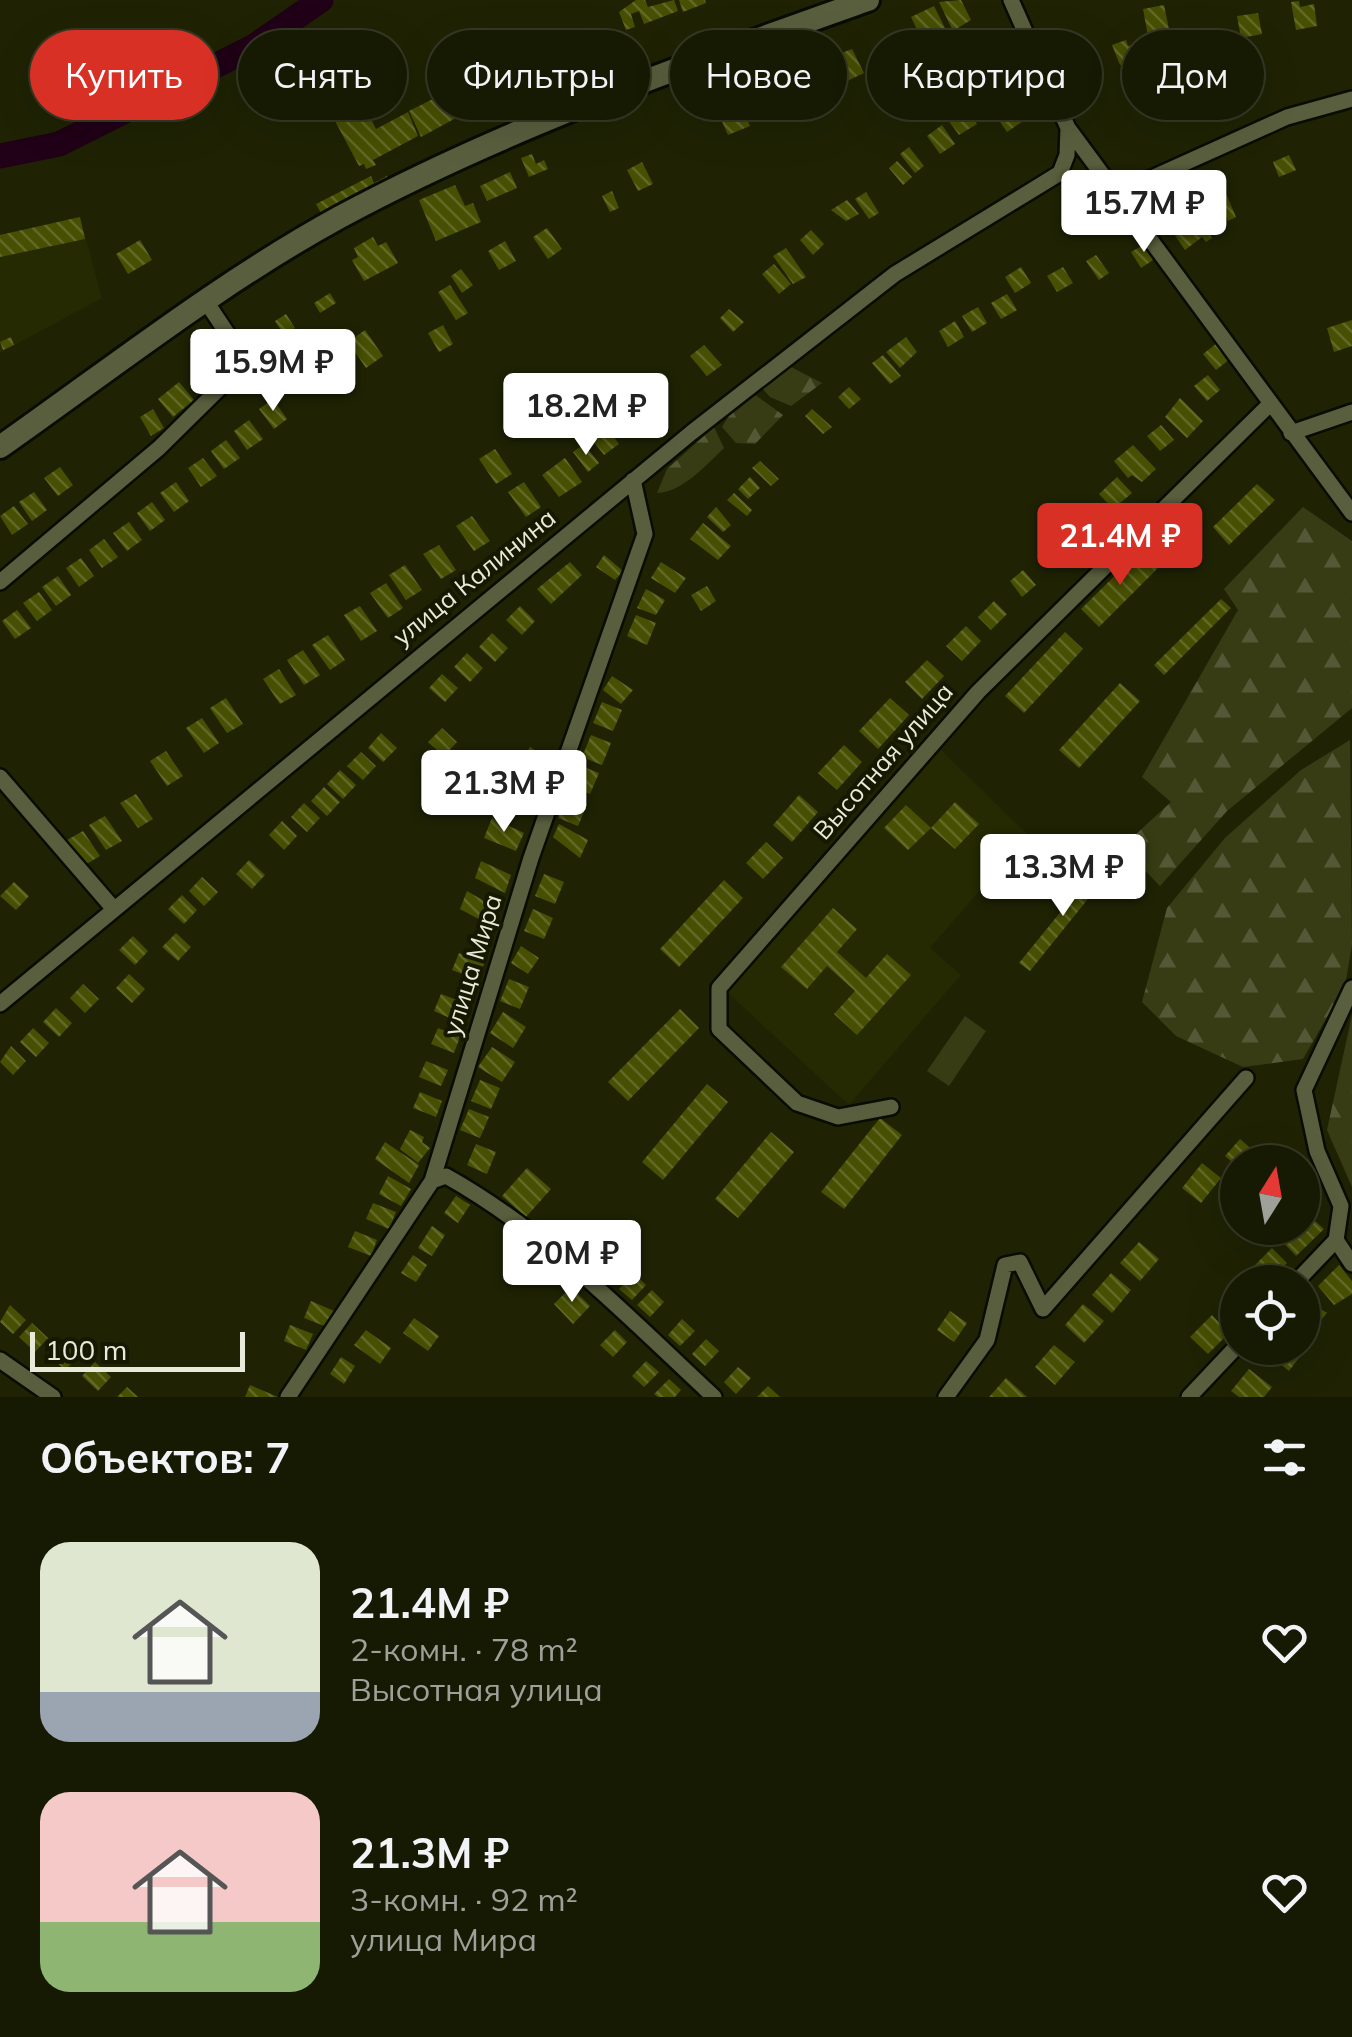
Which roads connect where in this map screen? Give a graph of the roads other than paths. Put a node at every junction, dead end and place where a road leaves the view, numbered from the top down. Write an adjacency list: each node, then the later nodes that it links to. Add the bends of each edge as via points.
1 (868, 0): 6 (street, via 486,147 340,218)
2 (1011, 0): 4 (street)
3 (1352, 99): 5 (street, via 1287,118 1136,185)
4 (1068, 128): 5 (street); 11 (street, улица Калинина, via 1060,173 895,274)
5 (1112, 184): 7 (street)
6 (207, 303): 10 (street); 13 (street, via 239,346 236,372 159,448)
7 (1270, 404): 9 (street); 19 (street, Высотная улица, via 978,692 719,988 719,1029 797,1104 838,1117)
8 (1352, 412): 9 (street)
9 (1291, 434): 12 (street)
10 (0, 447)
11 (633, 480): 15 (street, улица Калинина); 20 (street, улица Мира, via 646,534 530,858)
12 (1352, 513)
13 (0, 582)
14 (0, 776): 15 (street)
15 (113, 908): 17 (street, улица Калинина)
16 (1352, 988): 21 (street, via 1304,1090 1317,1152 1341,1206)
17 (0, 1004)
18 (1246, 1078): 29 (street, via 1043,1309 1020,1262 1005,1264 987,1340)
19 (891, 1107)
20 (432, 1181): 27 (street, улица Мира); 28 (street, via 446,1176 553,1248)
21 (1336, 1240): 22 (street); 23 (street)
22 (1352, 1264)
23 (1312, 1265)
24 (0, 1360): 26 (street)
25 (1220, 1364): 30 (street)
26 (53, 1397)
27 (288, 1397)
28 (714, 1397)
29 (946, 1397)
30 (1189, 1397)

